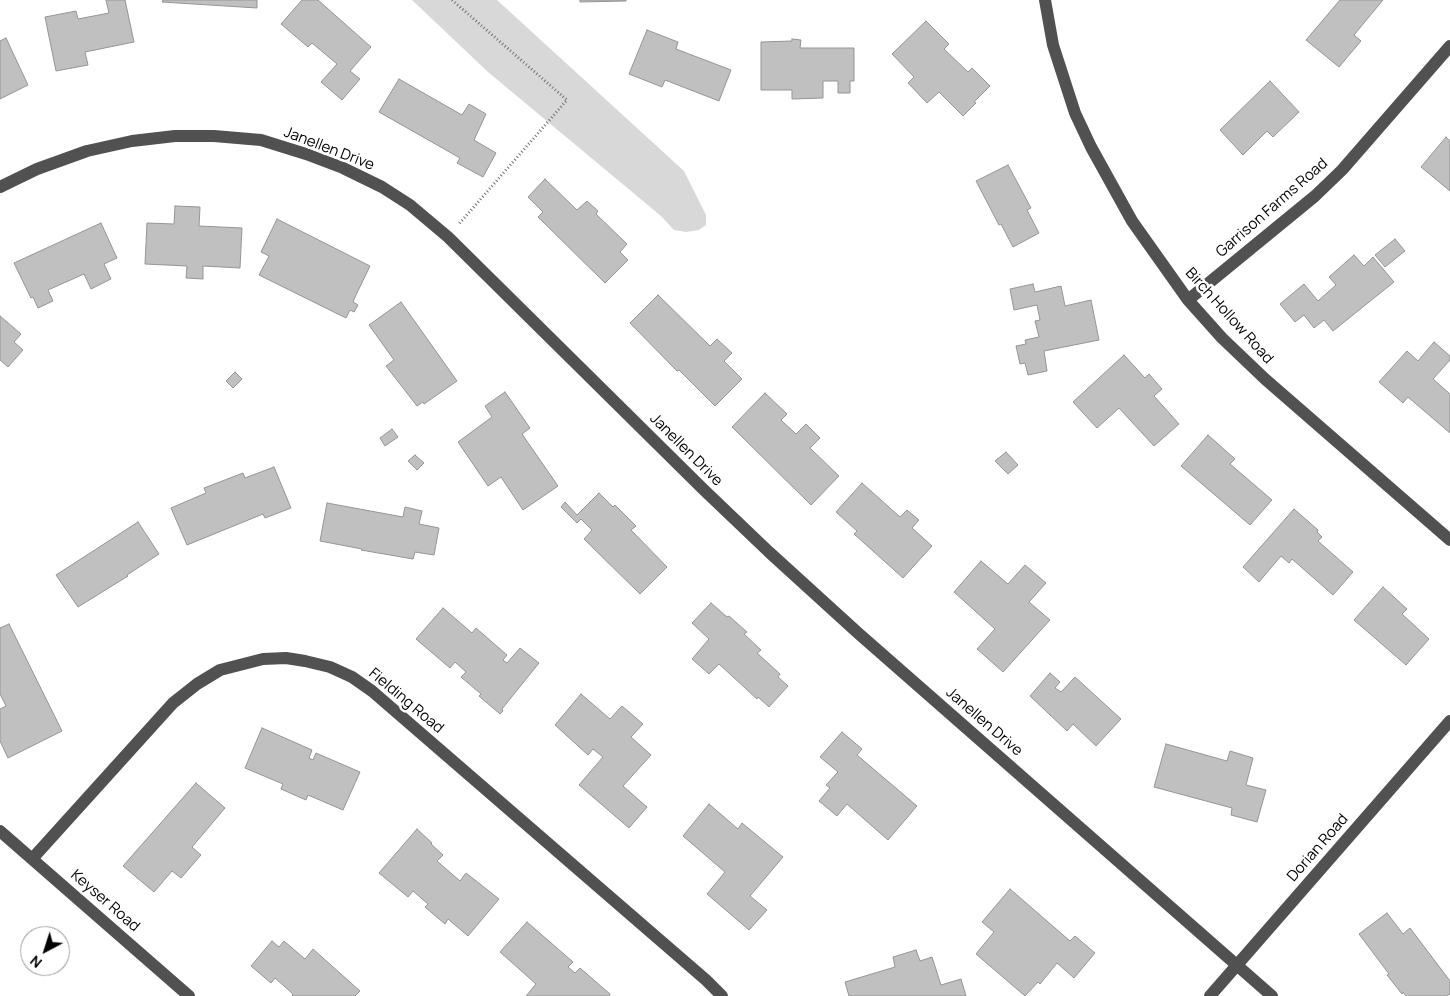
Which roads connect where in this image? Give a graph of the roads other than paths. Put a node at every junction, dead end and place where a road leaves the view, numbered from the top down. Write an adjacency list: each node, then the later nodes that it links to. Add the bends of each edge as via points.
1 (1045, 0): 4 (street, Birch Hollow Road, via 1055,53 1075,114 1132,221)
2 (1450, 46): 4 (street, Garrison Farms Road, via 1342,170)
3 (0, 187): 9 (street, Janellen Drive, via 86,151 132,141 194,136 261,140 343,168 382,187 410,205 448,237 769,552 858,633)
4 (1188, 300): 5 (street, Birch Hollow Road, via 1264,380)
5 (1450, 540)
6 (1450, 721): 9 (street, Dorian Road)
7 (0, 831): 8 (street, Keyser Road)
8 (32, 859): 10 (street, Keyser Road); 11 (street, Fielding Road, via 173,703 197,684 220,670 263,659 305,661 330,667 372,691)
9 (1238, 966): 12 (street, Dorian Road); 13 (street, Janellen Drive)
10 (189, 996)
11 (722, 996)
12 (1210, 996)
13 (1272, 996)

